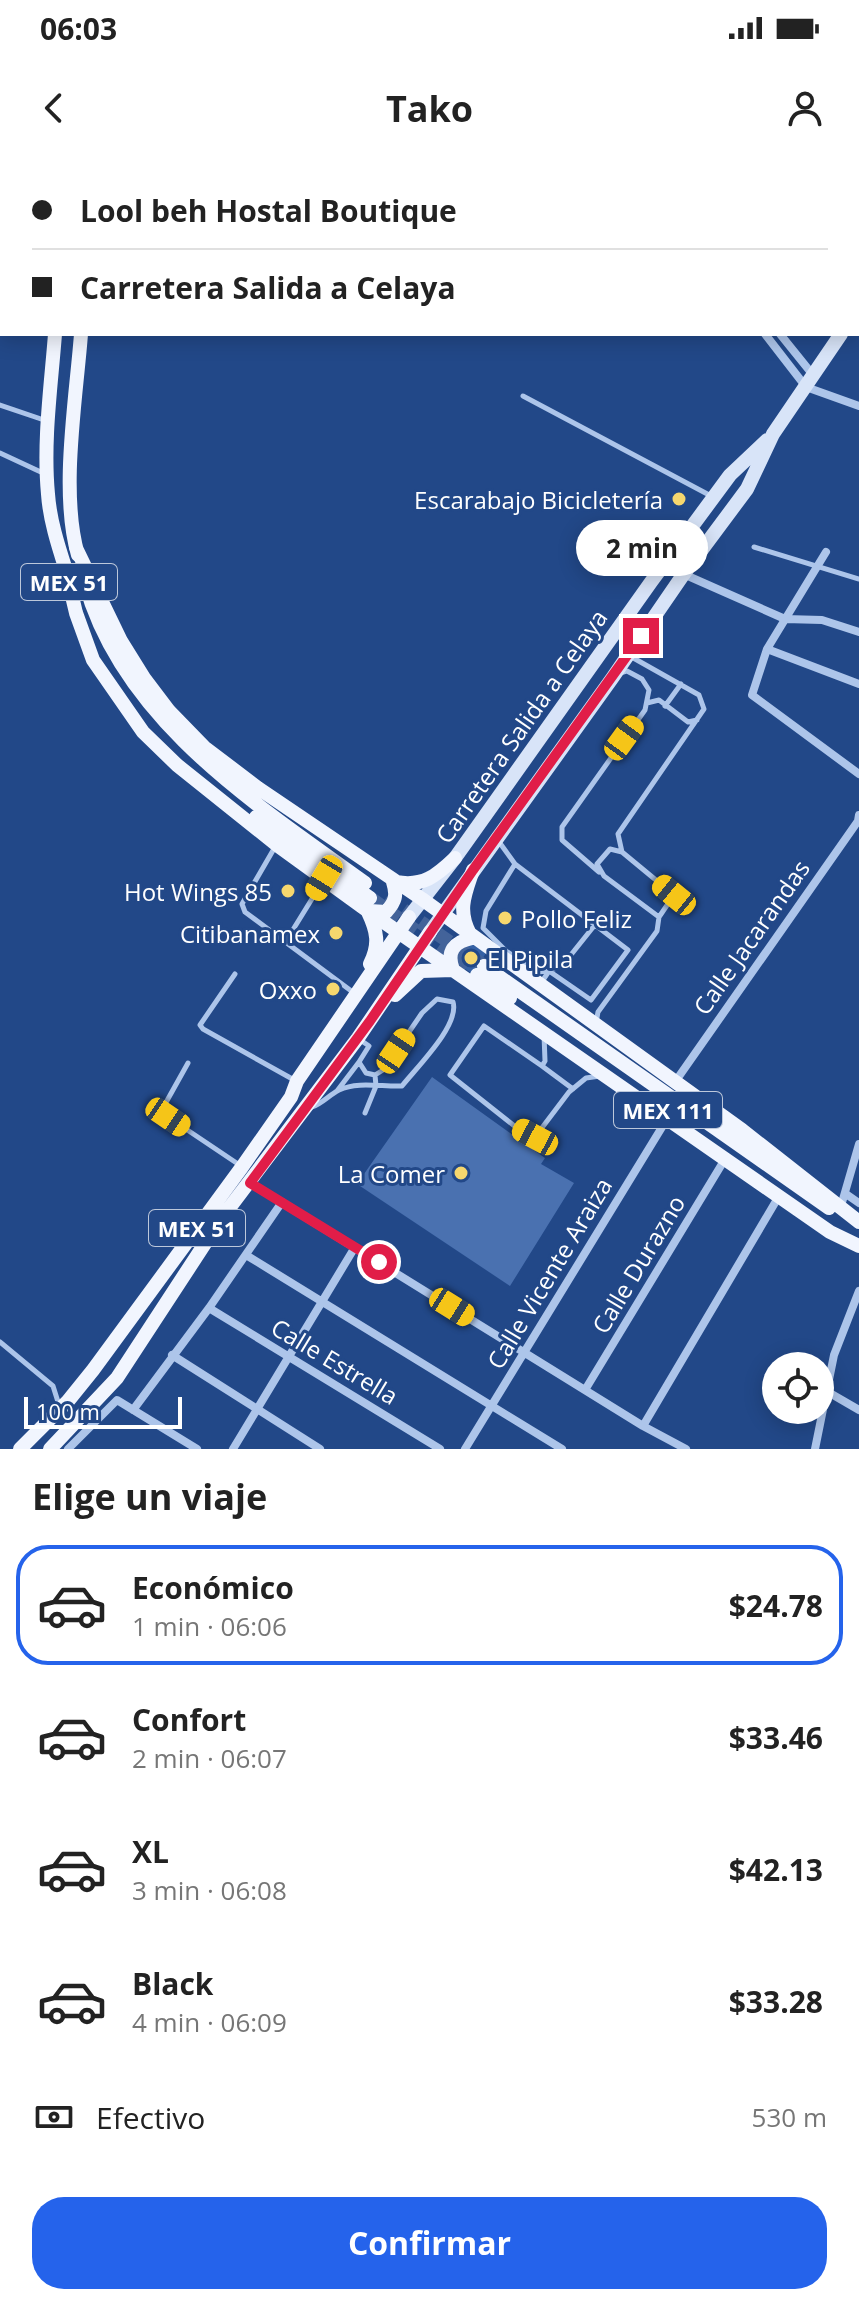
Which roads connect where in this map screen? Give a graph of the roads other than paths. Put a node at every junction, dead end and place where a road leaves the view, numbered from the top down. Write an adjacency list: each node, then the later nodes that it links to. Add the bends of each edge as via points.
1 (55, 336): 10 (main road, MEX 51)
2 (81, 336): 16 (main road, MEX 51, via 71,493)
3 (767, 336): 6 (street)
4 (781, 336): 6 (street)
5 (840, 336): 6 (main road, MEX 51)
6 (810, 381): 9 (street); 11 (main road, MEX 51)
7 (523, 396): 14 (lane)
8 (0, 405): 10 (lane)
9 (859, 406)
10 (49, 421): 13 (main road, MEX 51)
11 (773, 434): 14 (main road, Carretera Salida a Celaya / MEX 51); 21 (main road, Carretera Salida a Celaya / MEX 51, via 747,489)
12 (0, 453): 13 (lane)
13 (47, 475): 20 (main road, MEX 51)
14 (714, 498): 18 (main road, Carretera Salida a Celaya / MEX 51)
15 (754, 547): 19 (lane)
16 (76, 548): 44 (main road, via 121,641 169,711 204,747); 46 (main road, MEX 51, via 93,610 153,708 184,743)
17 (826, 552): 19 (street)
18 (663, 565): 21 (street); 25 (main road, Carretera Salida a Celaya / MEX 51)
19 (819, 567): 22 (lane); 23 (street)
20 (67, 575): 37 (main road, via 93,660 143,732); 46 (main road, MEX 51, via 108,667 161,739 251,814)
21 (683, 575): 23 (street); 27 (main road, Carretera Salida a Celaya / MEX 51)
22 (859, 579)
23 (785, 619): 24 (street, via 822,620); 26 (street)
24 (859, 632)
25 (608, 642): 27 (main road); 39 (main road, Carretera Salida a Celaya / MEX 51)
26 (767, 649): 30 (street); 34 (street, via 752,695)
27 (628, 655): 28 (main road, Carretera Salida a Celaya / MEX 51); 29 (lane)
28 (613, 677): 31 (lane, via 627,671 642,679 649,690); 36 (main road, Carretera Salida a Celaya / MEX 51)
29 (681, 684): 32 (lane); 33 (lane, via 699,695 704,709)
30 (859, 684)
31 (647, 703): 32 (lane, via 659,700); 42 (lane, via 562,827 562,840)
32 (665, 706): 33 (lane, via 688,722)
33 (697, 720): 38 (lane, via 618,834)
34 (859, 774)
35 (859, 815): 69 (street, Calle Jacarandas)
36 (496, 839): 40 (lane); 41 (main road, Carretera Salida a Celaya / MEX 51)
37 (277, 845): 43 (main road); 52 (lane, via 242,904 245,912)
38 (622, 852): 42 (lane, via 610,849 597,864); 48 (lane, via 674,895)
39 (455, 858): 44 (main road, via 433,878); 45 (main road, Carretera Salida a Celaya / MEX 51)
40 (515, 864): 49 (lane); 55 (lane, via 486,911 483,928 537,972)
41 (473, 870): 47 (main road, Carretera Salida a Celaya / MEX 51); 51 (main road, via 462,901 462,919)
42 (604, 876): 48 (lane)
43 (324, 878): 46 (main road); 52 (lane)
44 (393, 882): 45 (main road); 46 (main road, via 397,893 386,912)
45 (422, 899): 47 (main road); 50 (main road, Carretera Salida a Celaya / MEX 51)
46 (371, 900): 50 (main road); 58 (main road, via 377,930 374,956)
47 (442, 914): 51 (main road); 53 (main road, Carretera Salida a Celaya / MEX 51)
48 (659, 917): 60 (lane, via 657,931 598,1012)
49 (594, 926): 55 (lane, via 562,966); 55 (lane, via 628,950 591,1000)
50 (398, 932): 53 (main road); 58 (main road, MEX 51)
51 (472, 938): 54 (main road, via 451,949); 57 (main road)
52 (286, 941): 58 (lane)
53 (420, 947): 54 (main road); 59 (main road, MEX 51)
54 (453, 970): 59 (main road, via 421,971); 61 (main road)
55 (549, 971): 57 (lane)
56 (235, 974): 68 (lane, via 200,1025)
57 (545, 988): 60 (main road)
58 (355, 994): 68 (main road, MEX 51)
59 (370, 1021): 62 (main road, MEX 51)
60 (596, 1025): 69 (main road)
61 (544, 1034): 65 (lane); 67 (main road)
62 (358, 1038): 63 (lane, via 369,1046); 74 (main road, MEX 51)
63 (359, 1062): 66 (lane, via 366,1073); 72 (lane)
64 (188, 1063): 79 (lane, via 164,1106 168,1117)
65 (542, 1066): 71 (lane); 71 (lane, via 484,1026 450,1075 535,1137)
66 (375, 1075): 70 (lane); 70 (lane, via 422,1013 437,999 453,1002 456,1011 450,1025 402,1086)
67 (606, 1076): 71 (lane, via 586,1078); 76 (main road)
68 (297, 1081): 73 (main road, MEX 51)
69 (675, 1082): 82 (main road)
70 (376, 1086): 72 (lane); 75 (lane)
71 (573, 1089)
72 (336, 1091): 74 (lane)
73 (291, 1097): 74 (lane); 79 (main road, MEX 51)
74 (306, 1109): 80 (main road, MEX 51)
75 (365, 1113)
76 (667, 1119): 78 (main road); 94 (street, Calle Vicente Araiza)
77 (859, 1144): 82 (street)
78 (725, 1159): 81 (main road); 98 (street, Calle Durazno)
79 (242, 1167): 102 (main road, MEX 51)
80 (250, 1183): 83 (street); 109 (main road, MEX 51, via 117,1378)
81 (779, 1196): 87 (main road, via 830,1232); 106 (street)
82 (844, 1200): 84 (street); 85 (main road)
83 (282, 1202): 88 (street); 89 (street)
84 (859, 1203)
85 (859, 1222)
86 (859, 1228): 87 (main road, MEX 111, via 481,971)
87 (859, 1245)
88 (355, 1247): 91 (street); 94 (street)
89 (246, 1255): 91 (street); 92 (street)
90 (859, 1291): 96 (street)
91 (322, 1301): 97 (street); 100 (street)
92 (209, 1308): 95 (street); 97 (street, Calle Estrella)
93 (0, 1342): 102 (lane, via 53,1386)
94 (525, 1352): 98 (street); 100 (street, Calle Vicente Araiza)
95 (172, 1355): 101 (street); 103 (street)
96 (834, 1355)
97 (289, 1356): 101 (street); 113 (street, Calle Estrella)
98 (585, 1390): 106 (street)
99 (834, 1395): 104 (street)
100 (492, 1405): 114 (street, Calle Vicente Araiza); 115 (street)
101 (257, 1409): 111 (street); 112 (street)
102 (59, 1410): 108 (main road, MEX 51)
103 (133, 1410): 107 (street, via 117,1400); 110 (street)
104 (859, 1410)
105 (821, 1424): 117 (street)
106 (643, 1426): 116 (street)
107 (73, 1448)
108 (20, 1449)
109 (50, 1449)
110 (197, 1449)
111 (233, 1449)
112 (320, 1449)
113 (440, 1449)
114 (465, 1449)
115 (562, 1449)
116 (686, 1449)
117 (815, 1449)

